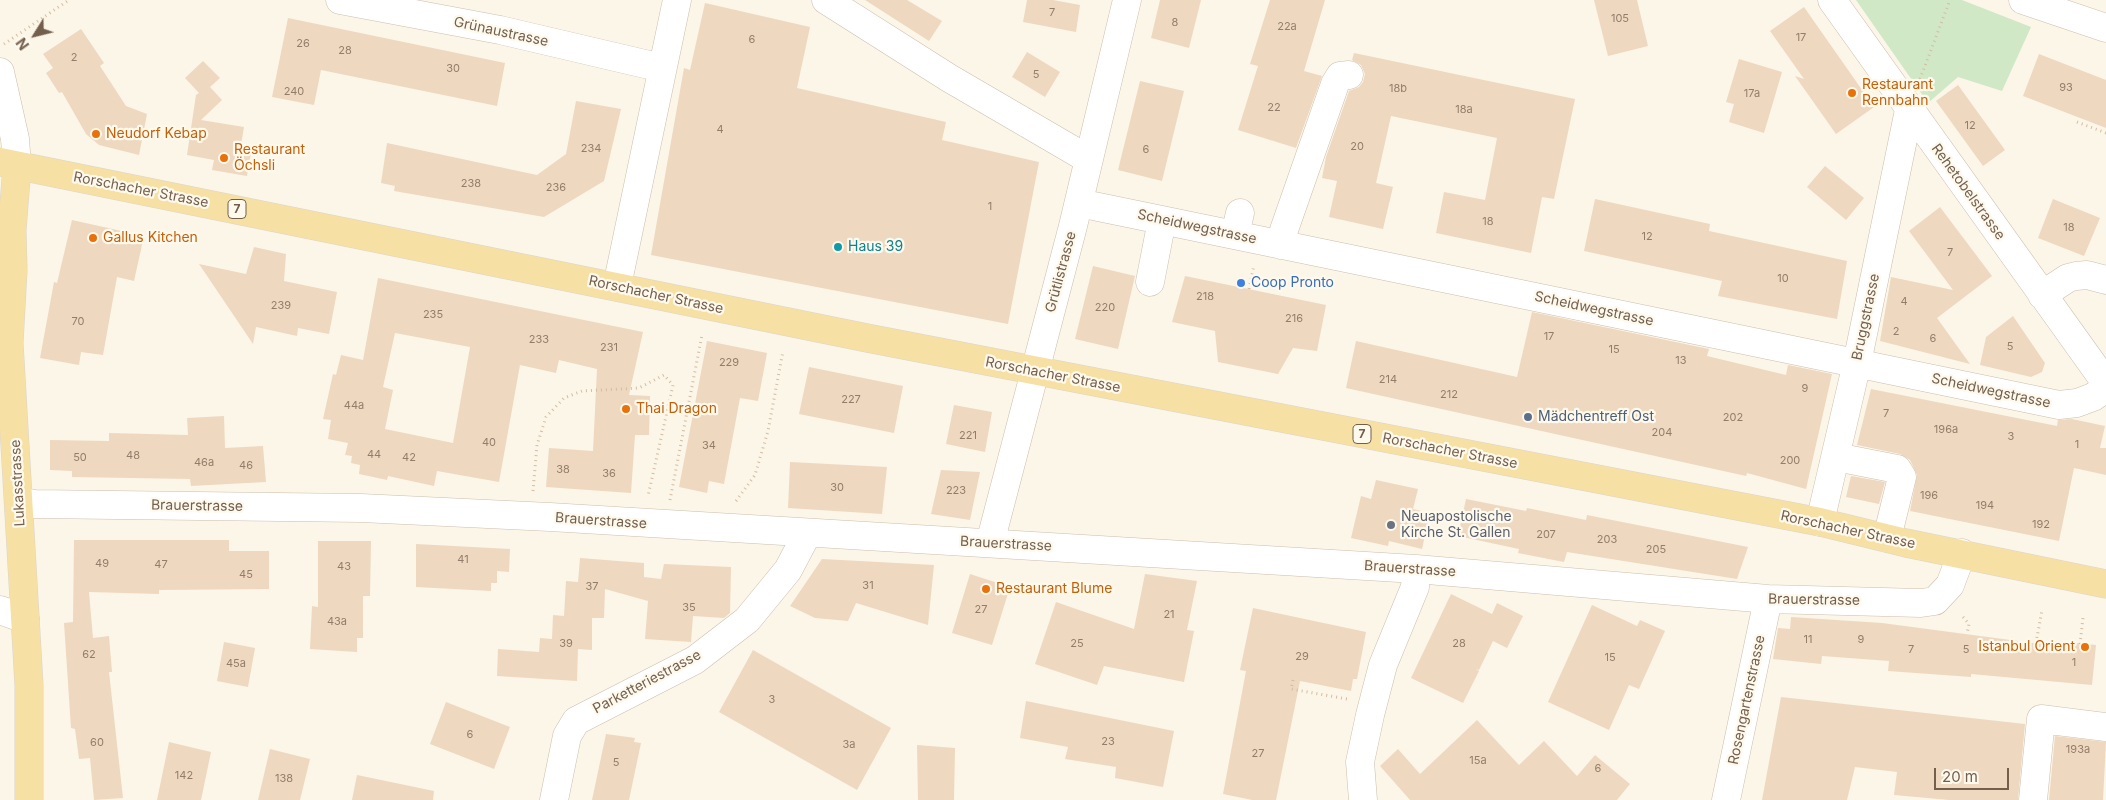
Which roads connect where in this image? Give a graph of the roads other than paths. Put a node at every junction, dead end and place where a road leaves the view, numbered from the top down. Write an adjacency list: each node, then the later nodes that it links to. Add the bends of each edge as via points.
1 (340, 0): 8 (street, Grünaustrasse, via 500,30)
2 (677, 0): 8 (street)
3 (826, 0): 12 (street, via 949,78)
4 (1127, 0): 12 (street, Grütlistrasse)
5 (1832, 0): 11 (street, Rehetobelstrasse)
6 (2023, 0): 7 (street)
7 (2106, 28)
8 (662, 68): 19 (street)
9 (0, 72): 13 (street, via 14,132)
10 (1349, 75): 16 (street, via 1340,76 1334,84)
11 (1909, 110): 20 (street, Rehetobelstrasse); 22 (street, Bruggstrasse)
12 (1088, 159): 14 (street, Grütlistrasse)
13 (8, 164): 19 (main road, Rorschacher Strasse / 7); 21 (main road, Lukasstrasse)
14 (1079, 203): 15 (street, Scheidwegstrasse); 23 (street, Grütlistrasse)
15 (1162, 220): 16 (street, Scheidwegstrasse, via 1238,224); 18 (street)
16 (1281, 245): 22 (street, Scheidwegstrasse)
17 (2106, 280): 20 (street, via 2087,275 2068,278)
18 (1150, 282)
19 (617, 286): 23 (main road, Rorschacher Strasse / 7)
20 (2042, 295): 24 (street, Rehetobelstrasse)
21 (5, 323): 27 (main road, Lukasstrasse)
22 (1857, 363): 25 (street, Scheidwegstrasse, via 2059,405 2077,403); 26 (street, Bruggstrasse)
23 (1036, 371): 28 (main road, Rorschacher Strasse / 7); 31 (street, Grütlistrasse)
24 (2106, 383)
25 (2106, 388)
26 (1836, 457): 28 (street, Bruggstrasse); 30 (street, via 1897,469 1902,477)
27 (13, 497): 29 (street, Brauerstrasse, via 34,504 362,508); 37 (main road, Lukasstrasse)
28 (1820, 522): 30 (main road, Rorschacher Strasse / 7)
29 (807, 534): 31 (street, Brauerstrasse); 40 (street, Parketteriestrasse, via 788,570 747,620 695,660 576,721 567,736)
30 (1887, 538): 32 (main road, Rorschacher Strasse / 7)
31 (990, 543): 33 (street, Brauerstrasse)
32 (1962, 553): 34 (main road, Rorschacher Strasse / 7); 35 (street, Brauerstrasse, via 1950,585 1935,601)
33 (1416, 569): 35 (street, Brauerstrasse); 41 (street, via 1415,587 1383,665 1372,704 1360,762)
34 (2106, 584)
35 (1768, 599): 42 (street, Rosengartenstrasse)
36 (0, 610): 37 (street)
37 (25, 618): 39 (main road, Lukasstrasse, via 29,685)
38 (2106, 727): 43 (street, via 2041,719)
39 (29, 800)
40 (554, 800)
41 (1363, 800)
42 (1726, 800)
43 (2033, 800)

